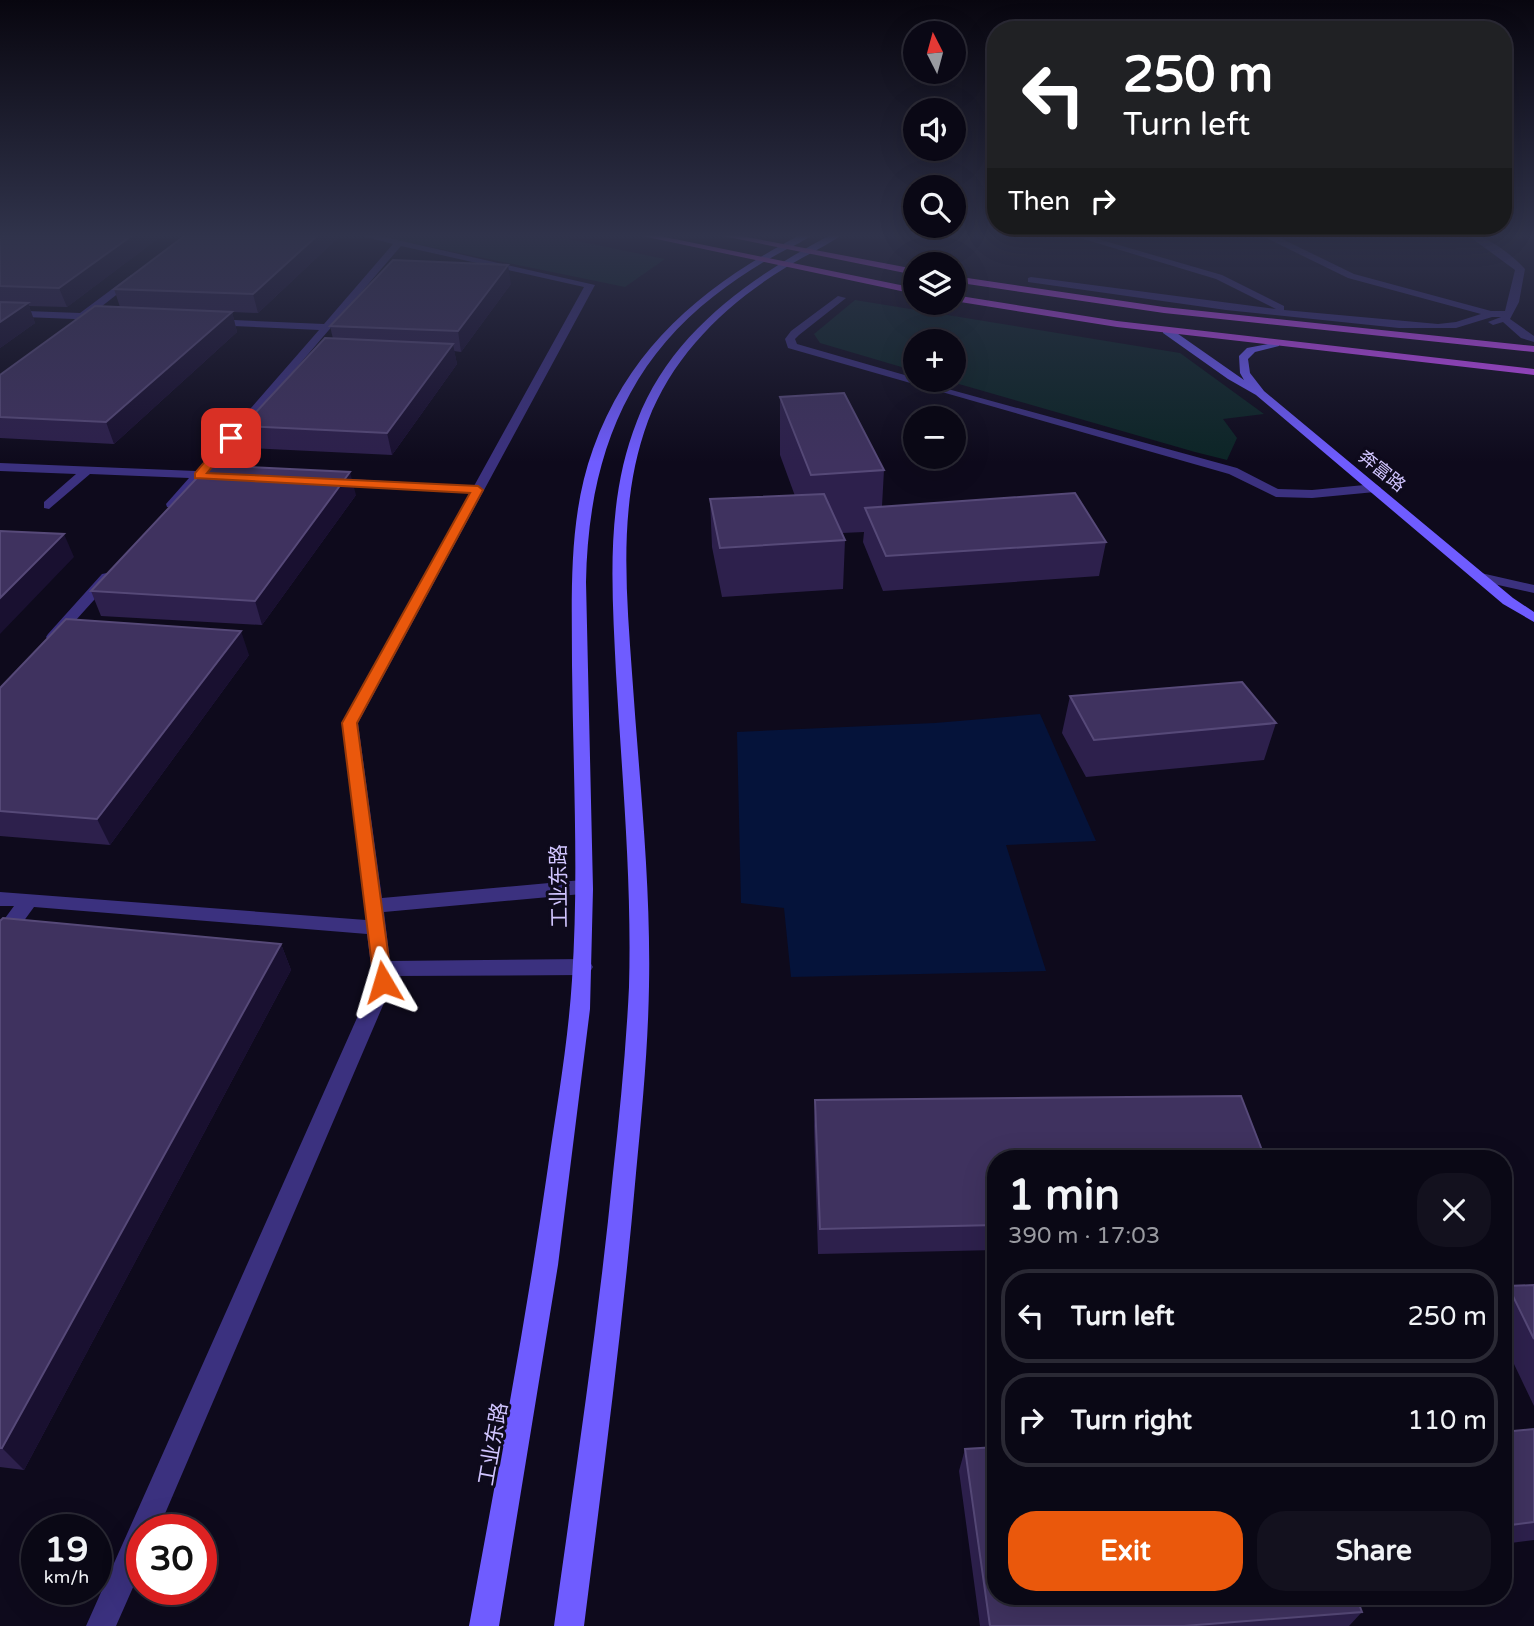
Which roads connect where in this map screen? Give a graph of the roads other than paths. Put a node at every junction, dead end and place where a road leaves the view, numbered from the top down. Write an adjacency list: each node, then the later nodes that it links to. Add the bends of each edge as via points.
1 (91, 310): 16 (street)
2 (342, 310): 21 (street)
3 (576, 310): 34 (street)
4 (693, 310): 42 (main road, 工业东路, via 640,363 611,417 587,487 578,569)
5 (723, 310): 54 (main road, 工业东路, via 670,366 643,418 623,487 617,567 639,964 622,1205)
6 (825, 310): 33 (street, via 795,333 790,339 792,346 1233,471 1276,493)
7 (1031, 310): 22 (main road)
8 (1163, 310): 23 (main road)
9 (1260, 310): 15 (street)
10 (1288, 310): 15 (street)
11 (1476, 310): 14 (street)
12 (1509, 310): 17 (street)
13 (0, 313): 16 (street)
14 (1491, 314): 15 (street, via 1460,324 1437,325); 17 (street)
15 (1299, 315)
16 (83, 316): 18 (street); 20 (street)
17 (1507, 316): 23 (street, via 1444,333); 24 (street, via 1525,337)
18 (110, 318)
19 (205, 322): 21 (street)
20 (72, 324)
21 (327, 327): 31 (street)
22 (1167, 331): 25 (main road); 28 (main road)
23 (1391, 335): 26 (main road)
24 (1534, 339)
25 (1275, 344): 27 (main road); 28 (main road, via 1251,350 1243,358 1245,373)
26 (1534, 349)
27 (1534, 372)
28 (1260, 393): 33 (main road, 奔富路)
29 (0, 467): 30 (street)
30 (87, 470): 31 (street); 35 (street)
31 (206, 476): 36 (street)
32 (310, 481): 34 (street)
33 (1375, 488): 38 (main road, 奔富路)
34 (478, 490): 45 (street, via 350,723)
35 (49, 505)
36 (163, 515)
37 (117, 565): 41 (street)
38 (1481, 577): 39 (street); 40 (main road, 奔富路)
39 (1534, 589)
40 (1534, 618)
41 (45, 645)
42 (582, 887): 45 (street); 48 (main road, 工业东路)
43 (0, 899): 44 (street)
44 (29, 900): 46 (street); 47 (street)
45 (373, 906): 46 (street)
46 (376, 928): 49 (street)
47 (0, 939)
48 (583, 967): 49 (street); 53 (main road, 工业东路, via 555,1205)
49 (382, 969): 50 (street, via 383,982)
50 (150, 1514)
51 (126, 1569): 52 (street)
52 (101, 1626)
53 (484, 1626)
54 (569, 1626)

